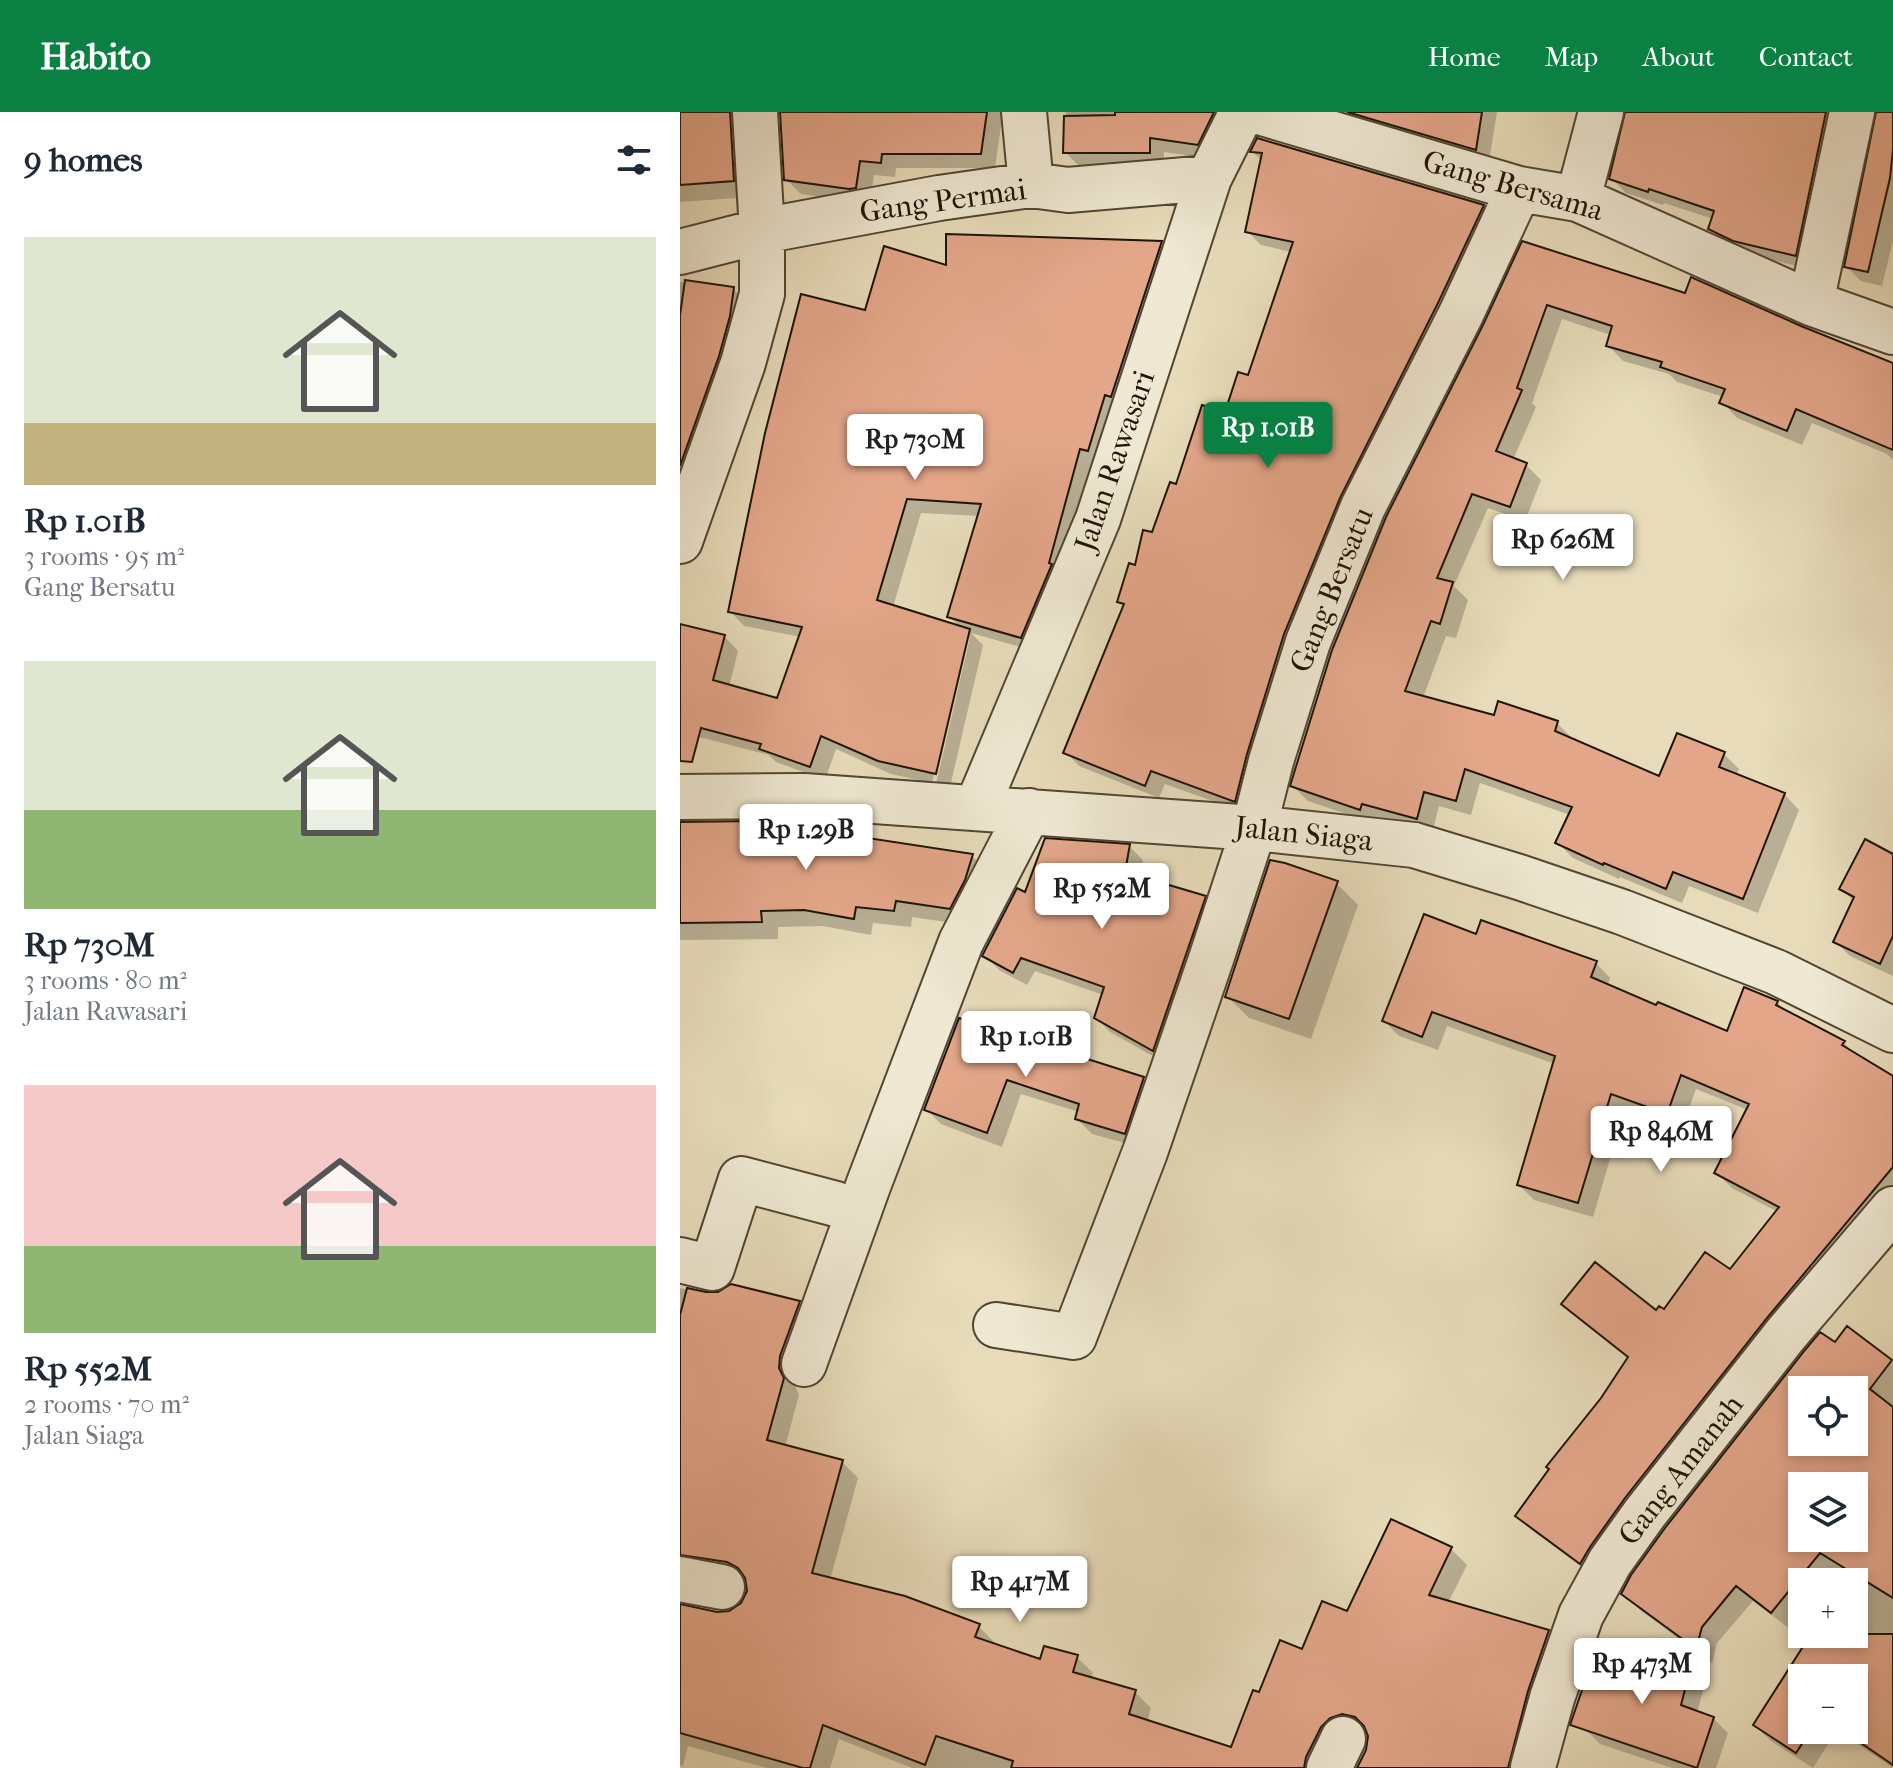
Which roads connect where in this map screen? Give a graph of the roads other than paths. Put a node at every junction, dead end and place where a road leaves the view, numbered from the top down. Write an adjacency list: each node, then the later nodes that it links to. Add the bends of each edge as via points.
1 (755, 112): 11 (street)
2 (1024, 112): 8 (street)
3 (1242, 112): 7 (street, Jalan Rawasari)
4 (1259, 112): 9 (street, Gang Bersama)
5 (1601, 112): 10 (street)
6 (1852, 112): 13 (street)
7 (1209, 178): 8 (street, Gang Permai, via 1068,190); 17 (street, Jalan Rawasari, via 1098,519)
8 (1031, 185): 11 (street, Gang Permai)
9 (1519, 189): 10 (street, Gang Bersama); 19 (street, Gang Bersatu, via 1358,520 1308,642)
10 (1578, 199): 13 (street, Gang Bersama)
11 (762, 231): 12 (street, Gang Permai); 15 (street, via 762,294)
12 (680, 252)
13 (1811, 303): 14 (street, Gang Bersama)
14 (1893, 332)
15 (680, 541)
16 (680, 797): 17 (street, Jalan Siaga, via 804,796)
17 (977, 807): 18 (street, Jalan Siaga)
18 (1029, 811): 19 (street, Jalan Siaga); 25 (street, via 961,942)
19 (1254, 828): 20 (street, Jalan Siaga, via 1414,845 1519,877 1776,972); 24 (street, Gang Bersatu, via 1145,1152 1074,1337)
20 (1893, 1030)
21 (836, 1204): 23 (street, via 741,1179 712,1268)
22 (1893, 1209): 28 (street, Gang Amanah, via 1786,1334 1610,1562 1581,1615 1552,1698)
23 (680, 1260)
24 (996, 1325)
25 (804, 1364)
26 (680, 1579): 27 (street)
27 (722, 1587)
28 (1537, 1768)

